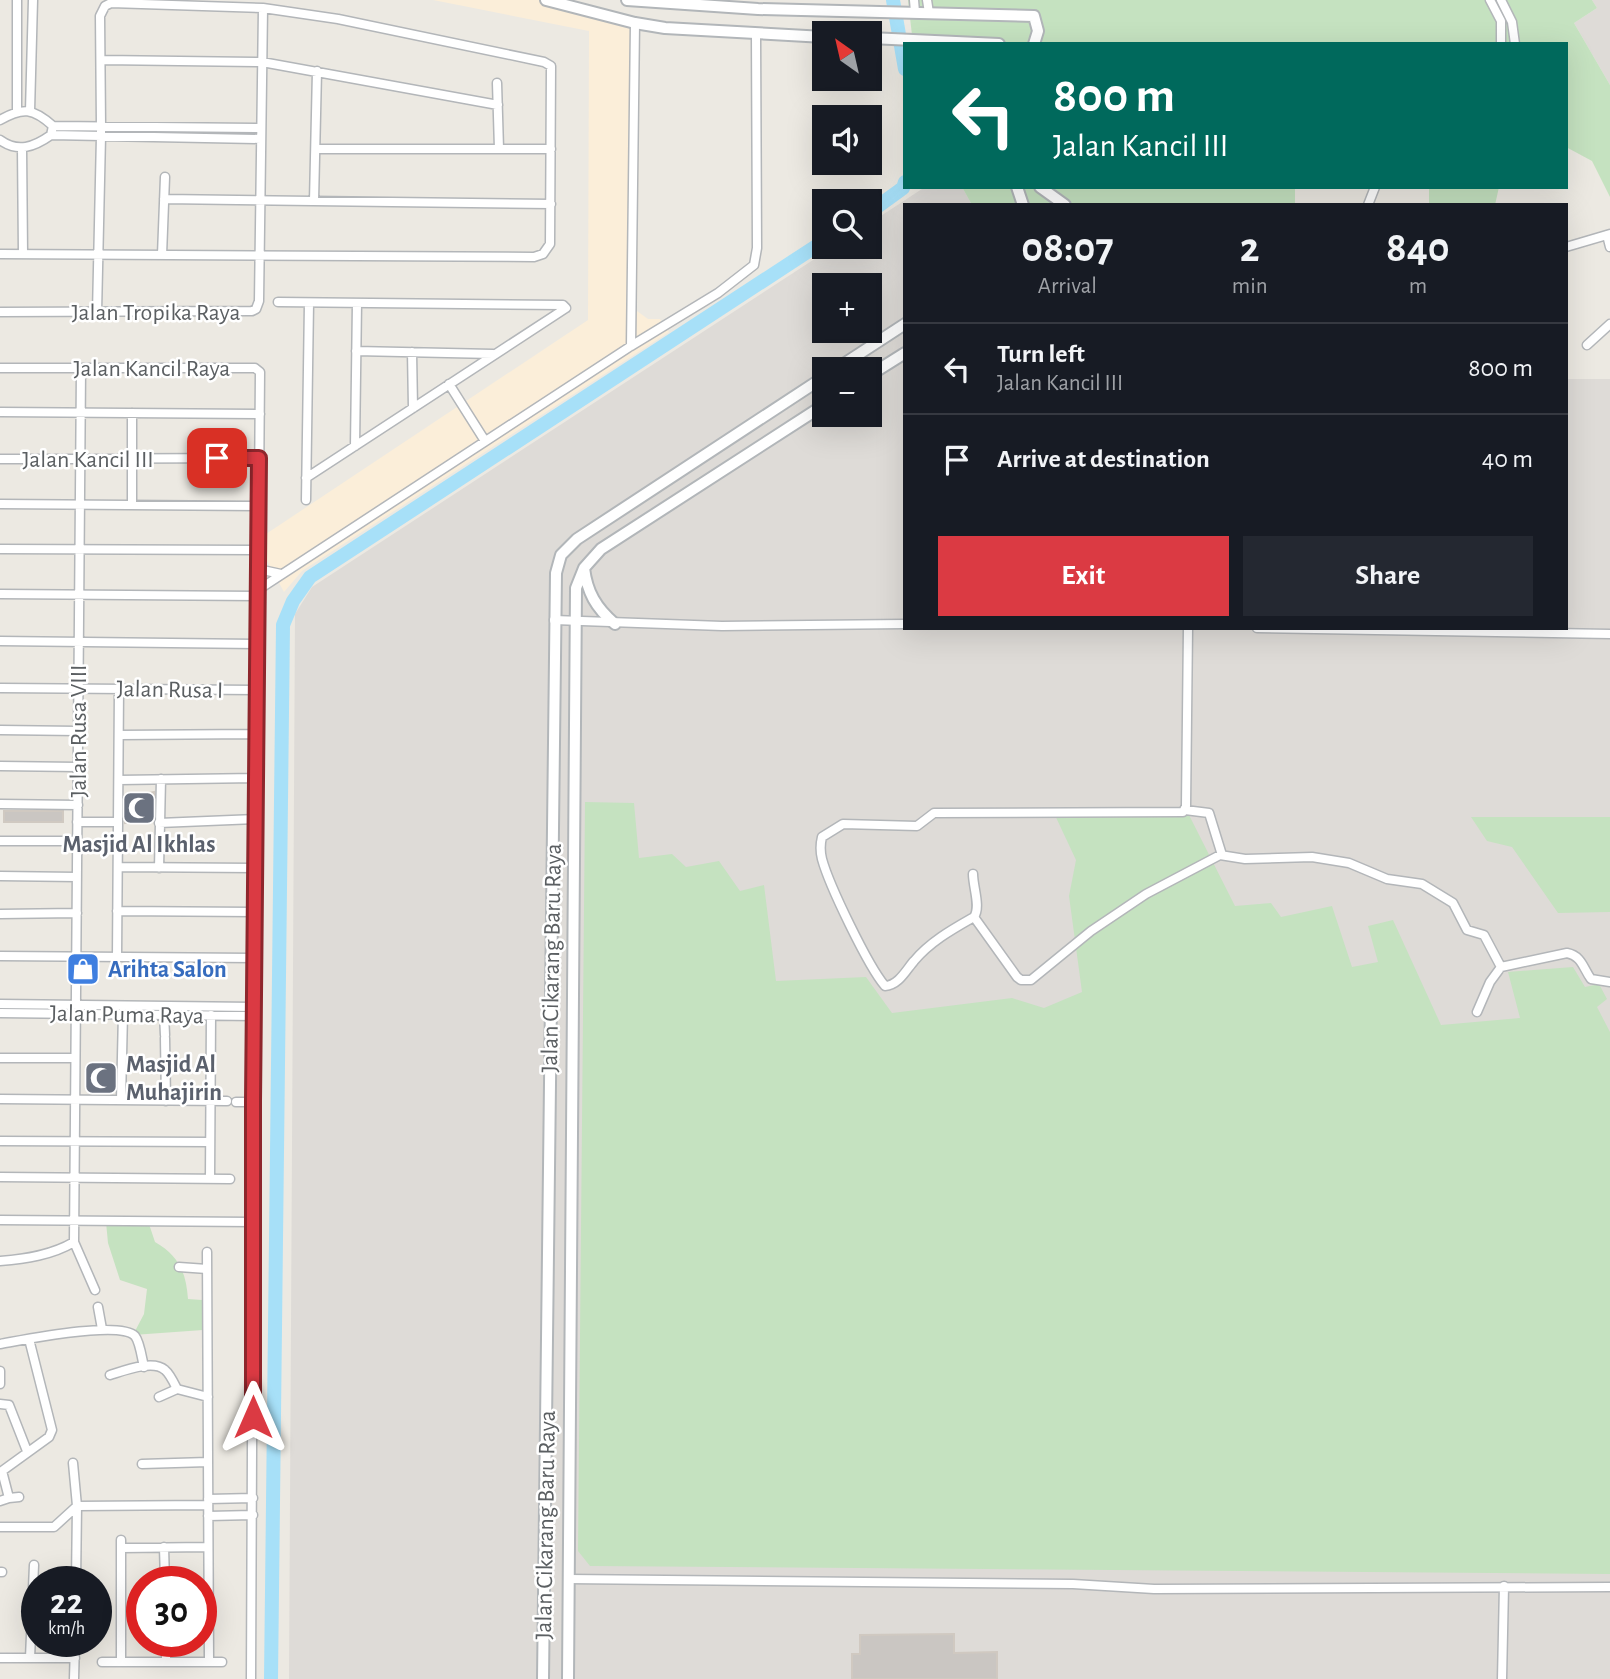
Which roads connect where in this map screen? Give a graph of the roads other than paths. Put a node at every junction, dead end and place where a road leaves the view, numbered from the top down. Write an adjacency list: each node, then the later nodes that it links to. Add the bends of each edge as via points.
1 (546, 0): 12 (main road)
2 (627, 0): 10 (main road, via 758,9)
3 (914, 0): 10 (street)
4 (927, 0): 11 (street)
5 (1490, 0): 18 (street, via 1501,21)
6 (1501, 0): 19 (street, via 1512,22)
7 (18, 1): 8 (street); 25 (street)
8 (33, 1): 26 (street)
9 (263, 8): 20 (street, via 111,3 100,16); 21 (street); 38 (street, via 544,62 552,70)
10 (915, 12): 11 (main road)
11 (929, 13): 17 (main road, via 1034,16 1038,31)
12 (635, 23): 13 (main road); 62 (street)
13 (756, 35): 14 (main road); 62 (street, via 754,265 718,293)
14 (812, 37)
15 (882, 39): 16 (main road)
16 (926, 42)
17 (1035, 42)
18 (1501, 42)
19 (1515, 42)
20 (103, 60): 21 (street); 29 (street)
21 (262, 62): 22 (street); 30 (street)
22 (317, 71): 24 (street); 36 (street)
23 (497, 83): 24 (street)
24 (498, 105): 37 (street)
25 (17, 111): 26 (street); 27 (street)
26 (30, 111): 28 (street)
27 (0, 120)
28 (53, 126): 29 (street); 31 (street)
29 (101, 126): 30 (street); 32 (street)
30 (261, 128): 33 (street)
31 (51, 135): 32 (street); 35 (street)
32 (101, 136): 33 (street); 51 (street)
33 (261, 139): 42 (street)
34 (0, 140): 35 (street)
35 (22, 148): 50 (street)
36 (316, 149): 37 (street); 43 (street)
37 (499, 149): 38 (street)
38 (551, 149): 45 (street)
39 (165, 177): 41 (street)
40 (1043, 189): 44 (main road)
41 (164, 199): 42 (street); 52 (street)
42 (260, 200): 43 (street); 53 (street)
43 (314, 201): 45 (street)
44 (1062, 203)
45 (551, 204): 53 (street, via 550,244 534,257)
46 (1608, 234): 47 (street); 48 (street)
47 (1568, 247)
48 (1610, 247)
49 (0, 254): 50 (street)
50 (23, 254): 51 (street)
51 (99, 254): 52 (street); 58 (street)
52 (162, 255): 53 (street)
53 (259, 255): 58 (street, Jalan Tropika Raya, via 259,301 254,311)
54 (278, 302): 55 (street)
55 (309, 303): 56 (street); 85 (street)
56 (357, 303): 63 (street); 65 (street, via 565,306 564,312)
57 (0, 312): 58 (street, Jalan Tropika Raya)
58 (97, 313)
59 (1610, 324): 61 (street)
60 (903, 325): 67 (main road)
61 (1587, 345)
62 (631, 346): 79 (street)
63 (356, 351): 64 (street); 80 (street)
64 (412, 352): 65 (street); 73 (street)
65 (495, 354): 71 (street)
66 (903, 354): 68 (main road)
67 (854, 357)
68 (882, 367)
69 (0, 368): 70 (street, Jalan Kancil Raya)
70 (81, 369): 75 (street, Jalan Rusa VIII); 78 (street, Jalan Kancil Raya, via 257,368)
71 (449, 384): 73 (street); 79 (street)
72 (812, 385): 100 (main road, Jalan Cikarang Baru Raya, via 577,539 562,555 555,573)
73 (413, 408): 80 (street)
74 (0, 412): 75 (street)
75 (80, 412): 76 (street); 81 (street, Jalan Rusa VIII)
76 (132, 413): 78 (street); 84 (street)
77 (812, 413): 94 (main road, via 601,550)
78 (260, 414): 82 (street)
79 (485, 441): 96 (street)
80 (355, 446): 85 (street)
81 (79, 458): 83 (street, Jalan Kancil III); 84 (street, Jalan Kancil III); 88 (street, Jalan Rusa VIII)
82 (259, 458): 84 (street, Jalan Kancil III); 90 (street)
83 (0, 459)
84 (132, 459): 89 (street)
85 (306, 478): 86 (street)
86 (306, 500)
87 (0, 503): 88 (street)
88 (78, 504): 89 (street); 92 (street, Jalan Rusa VIII)
89 (132, 505): 90 (street)
90 (259, 506): 93 (street)
91 (0, 549): 92 (street)
92 (80, 549): 93 (street); 99 (street, Jalan Rusa VIII)
93 (258, 550): 95 (street)
94 (584, 568): 101 (main road, Jalan Cikarang Baru Raya, via 576,588); 102 (main road, via 592,600)
95 (258, 569): 96 (street); 97 (street)
96 (281, 575): 97 (street)
97 (258, 593): 99 (street); 109 (street)
98 (0, 594): 99 (street)
99 (79, 595): 108 (street, Jalan Rusa VIII)
100 (554, 620): 101 (street); 183 (main road, Jalan Cikarang Baru Raya)
101 (576, 621): 102 (street); 182 (main road, Jalan Cikarang Baru Raya)
102 (615, 624): 103 (street)
103 (903, 624)
104 (1188, 630): 125 (street)
105 (1375, 630): 106 (street)
106 (1610, 634)
107 (0, 641): 108 (street)
108 (79, 642): 109 (street); 110 (street, Jalan Rusa VIII)
109 (257, 644): 113 (street)
110 (79, 687): 111 (street, Jalan Rusa I); 112 (street, Jalan Rusa I); 115 (street, Jalan Rusa VIII)
111 (0, 688)
112 (119, 688): 113 (street, Jalan Rusa I); 117 (street)
113 (257, 690): 116 (street)
114 (0, 730): 115 (street)
115 (78, 731): 119 (street, Jalan Rusa VIII)
116 (257, 734): 117 (street); 120 (street)
117 (119, 735): 122 (street)
118 (0, 766): 119 (street)
119 (78, 767): 124 (street, Jalan Rusa VIII)
120 (256, 778): 121 (street); 126 (street)
121 (161, 779): 122 (street); 129 (street)
122 (118, 780): 128 (street)
123 (0, 804): 124 (street)
124 (78, 805): 127 (street, Jalan Rusa VIII)
125 (1185, 810): 132 (street, via 1209,813); 143 (street, via 934,813 917,826 843,824 822,837 822,860 885,986 893,984 954,927)
126 (256, 819): 129 (street); 135 (street)
127 (78, 822): 128 (street); 131 (street, Jalan Rusa VIII)
128 (118, 822): 133 (street)
129 (159, 823): 134 (street)
130 (0, 841): 131 (street)
131 (77, 841): 138 (street, Jalan Rusa VIII)
132 (1222, 855): 143 (street, via 1146,894 1026,981 1017,977); 148 (street, via 1312,857 1422,884 1453,903 1467,930 1484,936)
133 (118, 867): 134 (street); 139 (street)
134 (159, 868): 135 (street)
135 (255, 868): 140 (street)
136 (973, 874): 143 (street, via 978,908)
137 (0, 876): 138 (street)
138 (77, 877): 142 (street, Jalan Rusa VIII)
139 (117, 911): 140 (street); 146 (street)
140 (255, 912): 147 (street)
141 (0, 914): 142 (street)
142 (77, 914): 145 (street, Jalan Rusa VIII)
143 (974, 917)
144 (0, 956): 145 (street)
145 (76, 957): 146 (street); 151 (street, Jalan Rusa VIII)
146 (117, 957): 147 (street)
147 (254, 958): 152 (street)
148 (1501, 967): 149 (street, via 1567,953 1583,962 1591,979); 153 (street)
149 (1610, 982)
150 (0, 1004): 151 (street, Jalan Puma Raya)
151 (75, 1007): 152 (street); 154 (street, Jalan Puma Raya); 155 (street, Jalan Puma Raya); 159 (street, Jalan Rusa VIII)
152 (254, 1012): 157 (street, Jalan Puma Raya); 165 (street)
153 (1477, 1012)
154 (0, 1013)
155 (123, 1013): 156 (street, Jalan Puma Raya); 162 (street)
156 (164, 1014): 157 (street, Jalan Puma Raya); 163 (street)
157 (211, 1015): 164 (street)
158 (0, 1058): 159 (street)
159 (74, 1058): 161 (street, Jalan Rusa VIII)
160 (0, 1099): 161 (street)
161 (73, 1100): 162 (street); 166 (street, Jalan Rusa VIII)
162 (121, 1100): 163 (street)
163 (166, 1101): 164 (street)
164 (209, 1101): 165 (street); 168 (street)
165 (253, 1102): 175 (street)
166 (74, 1140): 167 (street); 168 (street); 170 (street, Jalan Rusa VIII)
167 (0, 1141)
168 (210, 1142): 171 (street)
169 (0, 1178): 170 (street)
170 (75, 1178): 171 (street); 174 (street, Jalan Rusa VIII)
171 (210, 1179): 172 (street)
172 (230, 1179)
173 (0, 1220): 174 (street)
174 (76, 1220): 175 (street); 176 (street, Jalan Rusa VIII)
175 (253, 1222): 201 (street)
176 (74, 1242): 178 (street, via 40,1256); 181 (street)
177 (207, 1252): 180 (street)
178 (0, 1261)
179 (178, 1266): 180 (street)
180 (207, 1269): 193 (street)
181 (95, 1290)
182 (569, 1301): 183 (main road); 213 (main road, Jalan Cikarang Baru Raya)
183 (547, 1303): 227 (main road, Jalan Cikarang Baru Raya)
184 (98, 1307): 185 (street)
185 (102, 1329): 186 (street); 188 (street, via 134,1336)
186 (29, 1339): 187 (street); 196 (street, via 52,1430 50,1437)
187 (0, 1344)
188 (144, 1367): 190 (street); 192 (street, via 164,1368)
189 (0, 1371): 191 (street)
190 (110, 1375)
191 (0, 1384)
192 (177, 1389): 193 (street); 194 (street)
193 (208, 1396): 197 (street)
194 (159, 1397)
195 (0, 1404): 196 (street, via 9,1405)
196 (26, 1451): 202 (street, via 2,1471)
197 (208, 1462): 199 (street); 203 (street)
198 (74, 1463): 204 (street)
199 (142, 1464)
200 (19, 1497): 202 (street)
201 (253, 1497): 203 (street); 205 (street)
202 (4, 1500)
203 (208, 1502): 204 (street); 206 (street)
204 (77, 1506): 207 (street, via 54,1527); 211 (street)
205 (253, 1515): 206 (street); 226 (street)
206 (208, 1516): 209 (street)
207 (0, 1527)
208 (164, 1547): 209 (street); 212 (street); 221 (street, via 121,1544)
209 (208, 1547): 223 (street)
210 (34, 1565): 218 (street)
211 (76, 1566)
212 (165, 1566)
213 (568, 1579): 214 (street, via 1073,1584 1154,1589); 228 (main road, Jalan Cikarang Baru Raya)
214 (1504, 1586): 215 (street); 229 (street)
215 (1610, 1587)
216 (166, 1657): 222 (street)
217 (0, 1658): 218 (street)
218 (30, 1658): 219 (street)
219 (75, 1658): 225 (street)
220 (102, 1662): 221 (street)
221 (121, 1662): 222 (street)
222 (166, 1662): 223 (street)
223 (209, 1662): 224 (street)
224 (222, 1662)
225 (74, 1679)
226 (251, 1679)
227 (543, 1679)
228 (568, 1679)
229 (1502, 1679)

